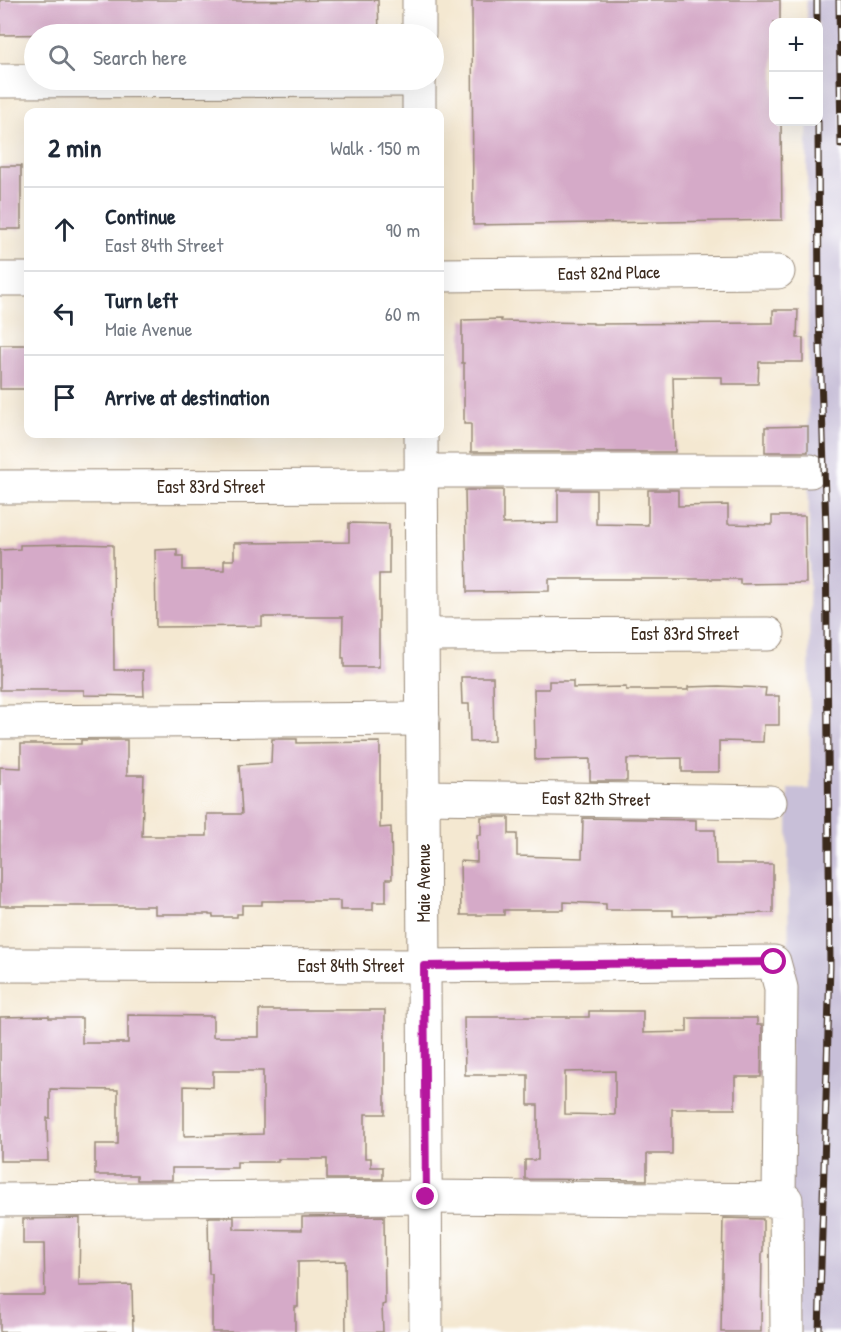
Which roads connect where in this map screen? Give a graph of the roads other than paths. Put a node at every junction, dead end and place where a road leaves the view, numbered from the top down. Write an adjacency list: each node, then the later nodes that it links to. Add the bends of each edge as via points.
1 (419, 0): 2 (street)
2 (419, 24)
3 (0, 81): 4 (street)
4 (24, 81)
5 (419, 90): 6 (street)
6 (419, 108)
7 (778, 272): 8 (street, East 82nd Place)
8 (444, 275)
9 (0, 279): 10 (street)
10 (24, 279)
11 (421, 438): 13 (street, Maie Avenue)
12 (810, 471): 13 (street, East 83rd Street)
13 (422, 479): 14 (street, East 83rd Street); 16 (street, Maie Avenue)
14 (0, 487)
15 (768, 634): 16 (street, East 83rd Street)
16 (423, 635): 17 (street, Maie Avenue)
17 (423, 718): 18 (street); 19 (street, Maie Avenue)
18 (0, 722)
19 (423, 797): 20 (street, East 82th Street); 22 (street, Maie Avenue)
20 (770, 802)
21 (0, 965): 22 (street, East 84th Street)
22 (424, 966): 23 (street, Maie Avenue); 25 (street, East 84th Street, via 774,962 781,988)
23 (426, 1197): 24 (street); 25 (street); 26 (street, Maie Avenue)
24 (0, 1200)
25 (778, 1200): 27 (street, via 786,1200)
26 (426, 1332)
27 (787, 1332)

